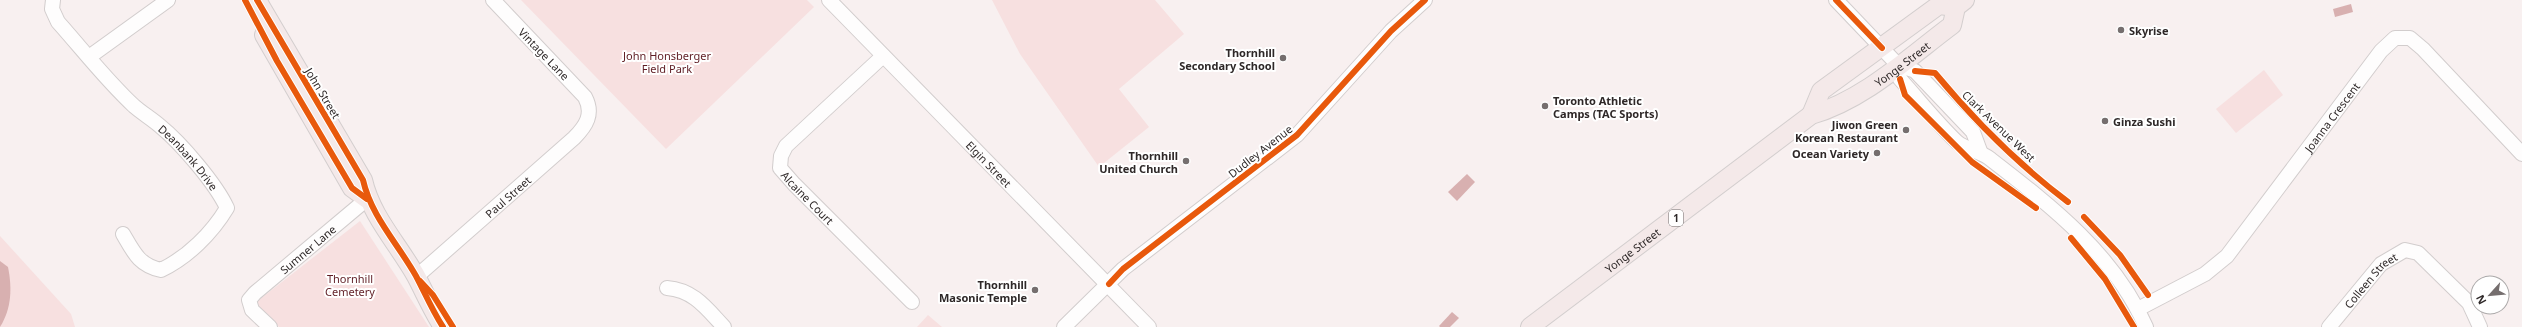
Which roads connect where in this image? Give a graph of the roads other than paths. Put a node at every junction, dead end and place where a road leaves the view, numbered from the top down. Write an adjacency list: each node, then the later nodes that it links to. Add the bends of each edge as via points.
1 (53, 0): 12 (street, Deanbank Drive, via 54,16)
2 (168, 0): 12 (street)
3 (245, 0): 17 (main road, John Street, via 352,188)
4 (257, 0): 17 (main road, John Street, via 363,180)
5 (493, 0): 14 (street, Vintage Lane, via 585,97)
6 (829, 0): 11 (street, Elgin Street)
7 (1425, 0): 20 (street, Dudley Avenue, via 1391,31 1297,136 1123,269)
8 (1836, 0): 10 (street)
9 (1961, 4): 10 (main road, Yonge Street / 1, via 1939,5); 13 (main road, Yonge Street / 1, via 1952,25)
10 (1882, 48): 13 (street); 15 (main road, Yonge Street / 1, via 1821,91)
11 (883, 56): 20 (street, Elgin Street); 22 (street, Alcaine Court, via 786,146 781,156 780,168)
12 (89, 57): 18 (street, Deanbank Drive, via 134,107 162,127 210,180 227,208 220,221 201,240 175,263 161,270 145,265 134,253)
13 (1898, 65): 15 (main road, Yonge Street / 1, via 1834,109); 23 (street, via 1900,79 1959,143 1980,151 2036,194 2078,231 2106,261)
14 (590, 110): 19 (street, Paul Street, via 584,127 574,138)
15 (1811, 115): 30 (main road, Yonge Street / 1)
16 (2522, 154): 23 (street, Joanna Crescent, via 2423,49 2410,38 2395,38 2381,51 2227,256 2205,274)
17 (367, 199): 19 (main road, John Street); 24 (street, Sumner Lane, via 254,293 250,300 252,310)
18 (123, 234)
19 (416, 277): 25 (main road, John Street, via 426,300); 26 (main road, John Street, via 433,295)
20 (1109, 284): 28 (street, Dudley Avenue); 29 (street, Elgin Street)
21 (667, 288): 27 (street, via 680,288 691,294)
22 (912, 302)
23 (2138, 309): 31 (street)
24 (270, 327)
25 (443, 327)
26 (453, 327)
27 (724, 327)
28 (1064, 327)
29 (1149, 327)
30 (1530, 327)
31 (2146, 327)
32 (2329, 327): 33 (street, Colleen Street, via 2381,264 2405,250 2418,253 2469,303)
33 (2480, 327)

